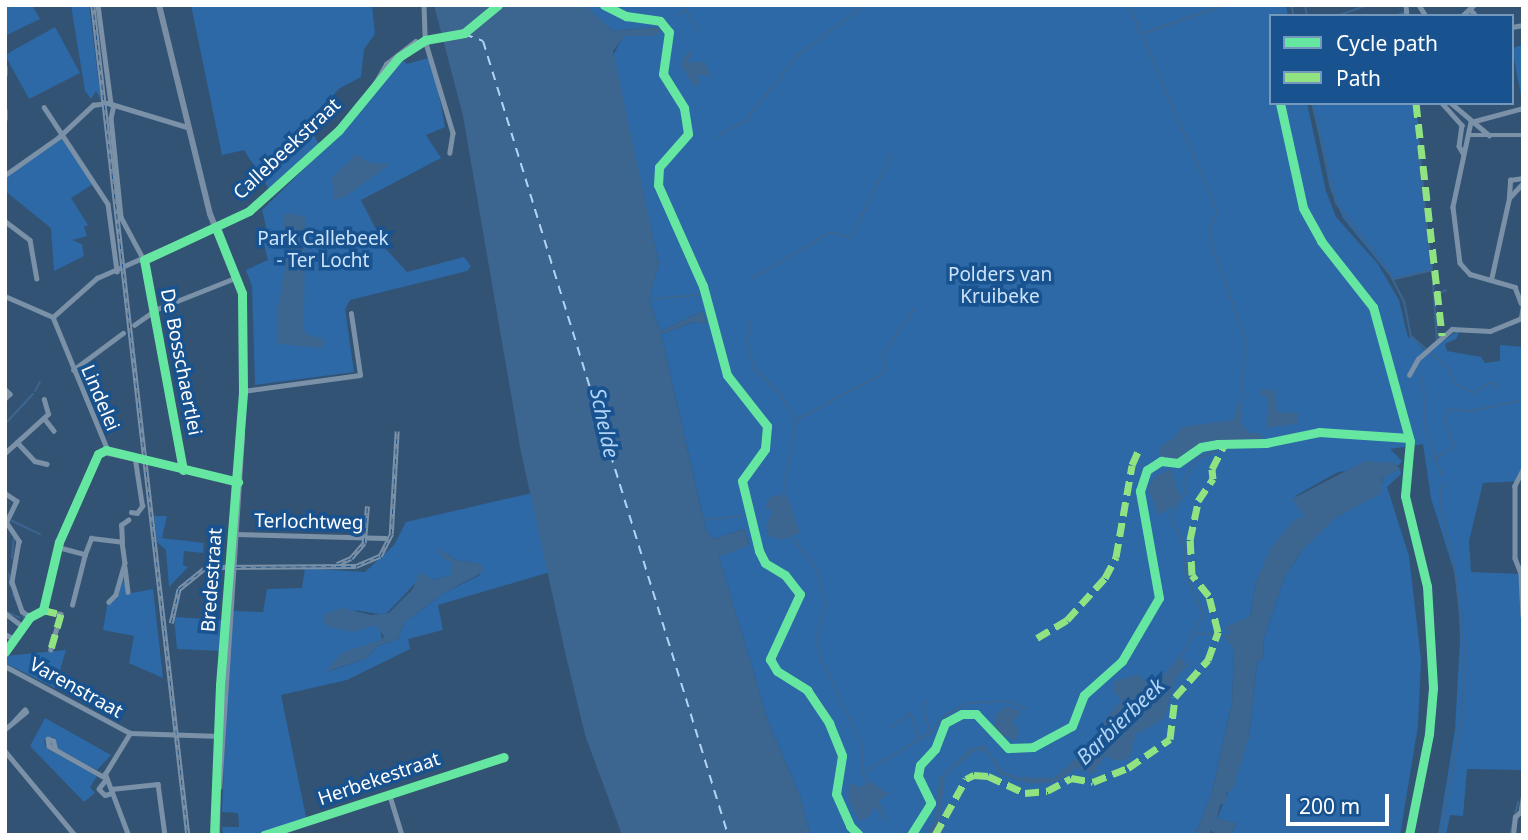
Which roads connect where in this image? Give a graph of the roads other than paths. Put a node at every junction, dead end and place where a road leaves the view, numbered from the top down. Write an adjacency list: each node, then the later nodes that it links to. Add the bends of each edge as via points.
1 (98, 5): 9 (street, De Bosschaertlei)
2 (159, 5): 17 (main road, Bredestraat)
3 (424, 5): 4 (street)
4 (425, 40): 8 (street, Callebeekstraat, via 399,57); 22 (street, via 451,124)
5 (415, 41): 8 (street, Callebeekstraat, via 386,64)
6 (5, 67): 7 (street)
7 (5, 74)
8 (374, 86): 28 (street, Callebeekstraat, via 339,130 278,187 249,211)
9 (113, 104): 17 (street); 18 (street, via 89,107); 29 (street, De Bosschaertlei, via 121,216)
10 (1444, 105): 23 (street, via 1462,125 1459,146)
11 (1453, 105): 16 (street)
12 (44, 107): 18 (street)
13 (1523, 108): 16 (street)
14 (5, 110): 15 (street)
15 (5, 119)
16 (1471, 122): 19 (street); 20 (street)
17 (187, 127): 28 (main road, Bredestraat)
18 (62, 135): 24 (street); 30 (street, via 108,204)
19 (1468, 135): 20 (street); 23 (street)
20 (1489, 135): 21 (street)
21 (1523, 135)
22 (450, 153)
23 (1463, 153): 33 (street, via 1453,207 1460,263 1466,273)
24 (5, 175)
25 (1523, 181): 26 (street); 26 (street, via 1510,180)
26 (1509, 198): 33 (street)
27 (5, 221): 32 (street, via 30,240)
28 (216, 228): 29 (street, Callebeekstraat); 31 (main road, Bredestraat)
29 (144, 260): 30 (street, Callebeekstraat); 36 (street, De Bosschaertlei)
30 (117, 271): 38 (street, Callebeekstraat, via 95,279)
31 (236, 277): 36 (street); 45 (main road, Bredestraat, via 242,293)
32 (37, 278)
33 (1491, 280): 35 (street, via 1515,287)
34 (5, 296): 38 (street)
35 (1522, 304): 39 (street)
36 (153, 311): 40 (street); 55 (street, De Bosschaertlei)
37 (351, 314): 45 (street, via 360,375)
38 (53, 317): 42 (street, Lindelei)
39 (1522, 318): 43 (street, via 1490,331 1458,327 1442,336)
40 (134, 324)
41 (123, 332): 42 (street)
42 (73, 370): 51 (street, Lindelei)
43 (1409, 375)
44 (5, 389): 46 (street, via 10,394)
45 (243, 391): 57 (main road, Bredestraat)
46 (5, 399)
47 (44, 400): 48 (street, via 48,414)
48 (44, 418): 49 (street); 50 (street)
49 (54, 430)
50 (19, 444): 52 (street); 54 (street, via 35,461)
51 (106, 450): 53 (street, Lindelei); 65 (street, via 93,461)
52 (5, 453)
53 (135, 460): 55 (street, Lindelei); 59 (street, via 142,506)
54 (47, 464)
55 (183, 470): 57 (street, Lindelei)
56 (1523, 470): 73 (street, via 1515,486 1515,511)
57 (238, 482): 62 (main road, Bredestraat)
58 (5, 493): 61 (street, via 17,501)
59 (131, 512)
60 (128, 520): 64 (street, via 121,525)
61 (6, 524): 74 (street, via 19,541 12,582 22,611)
62 (233, 534): 63 (street, Terlochtweg); 81 (main road, Bredestraat)
63 (385, 538)
64 (122, 542): 66 (street, via 89,538); 67 (street)
65 (58, 547): 66 (street); 71 (street)
66 (85, 554): 70 (street)
67 (125, 563): 68 (street); 69 (street, via 116,595)
68 (128, 592)
69 (109, 602)
70 (72, 605)
71 (43, 610): 74 (street); 78 (street, via 61,614)
72 (5, 613): 75 (street, via 21,621)
73 (1523, 616)
74 (30, 617): 75 (street)
75 (22, 627): 77 (street)
76 (5, 634): 77 (street)
77 (14, 639): 79 (street)
78 (51, 650)
79 (5, 652)
80 (5, 666): 84 (street, Varenstraat)
81 (223, 681): 85 (main road, Bredestraat); 92 (main road, Bredestraat)
82 (13, 722): 83 (street)
83 (5, 729)
84 (130, 733): 85 (street, Varenstraat); 89 (street)
85 (220, 736): 92 (main road, Bredestraat)
86 (55, 750): 90 (street)
87 (5, 751): 99 (street)
88 (504, 757): 94 (street, Herbekestraat)
89 (106, 769): 90 (street); 91 (street)
90 (99, 774): 91 (street)
91 (105, 779): 93 (street); 93 (street, via 99,789 105,795)
92 (219, 787): 102 (main road, Bredestraat)
93 (112, 791): 100 (street); 101 (street, via 158,783)
94 (390, 796): 103 (street, Herbekestraat); 104 (street)
95 (1523, 796): 96 (street)
96 (1522, 809): 98 (street)
97 (1523, 831): 98 (street)
98 (1513, 834)
99 (75, 835)
100 (128, 835)
101 (165, 835)
102 (217, 835)
103 (264, 835)
104 (402, 835)

